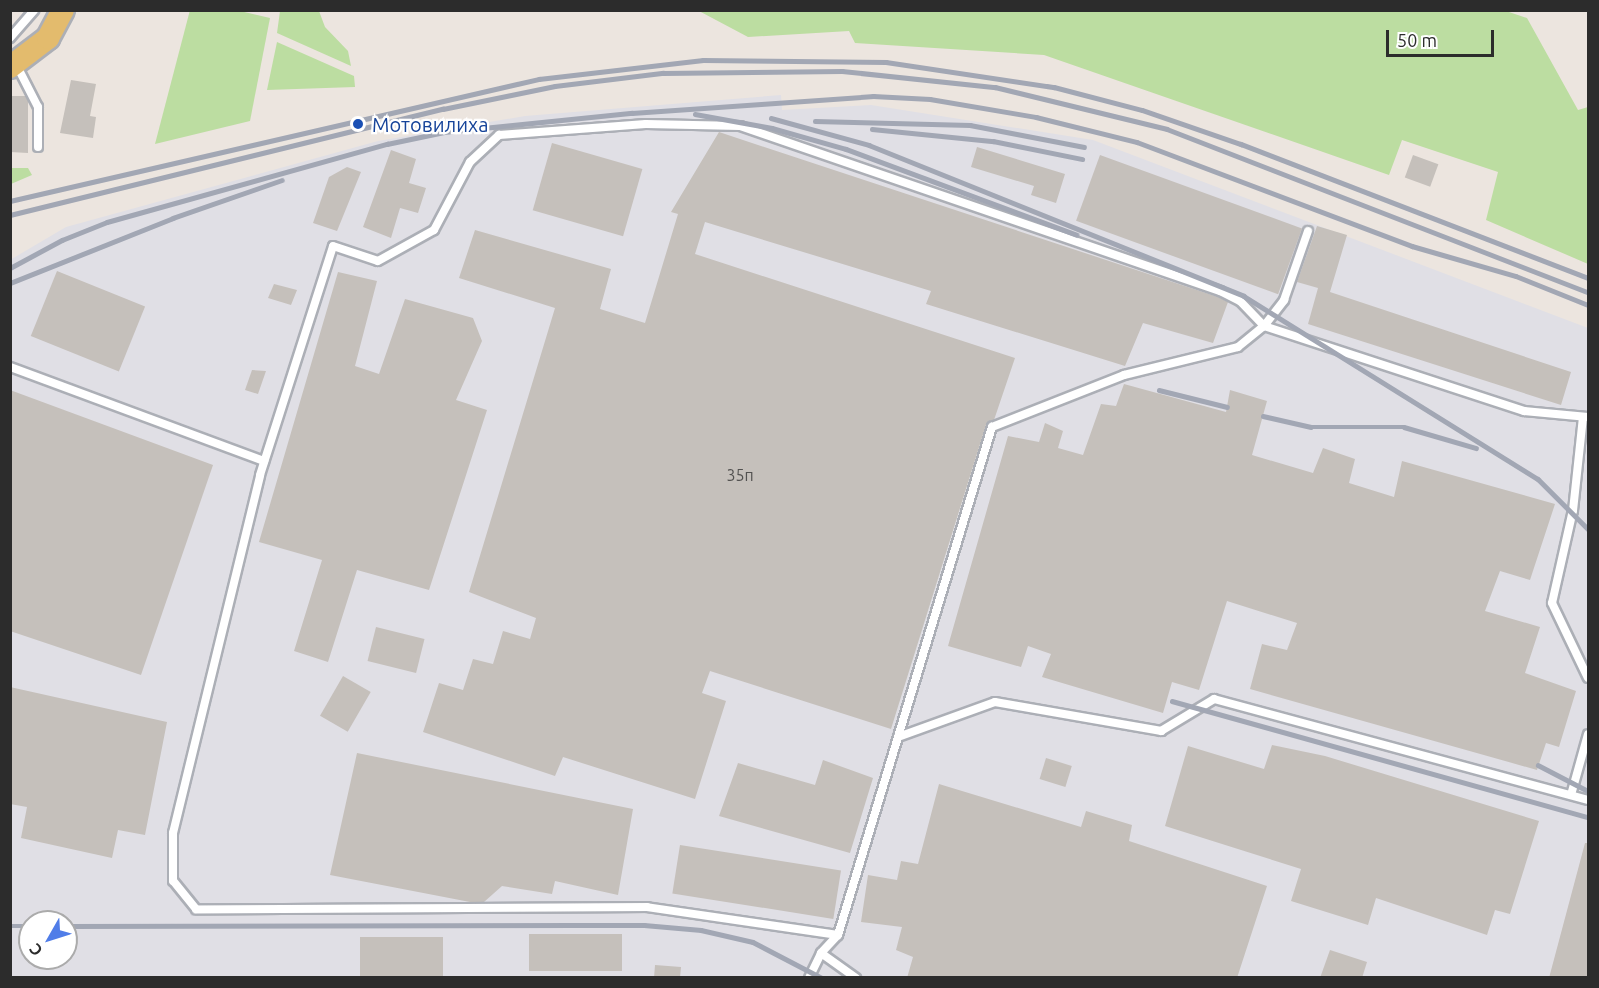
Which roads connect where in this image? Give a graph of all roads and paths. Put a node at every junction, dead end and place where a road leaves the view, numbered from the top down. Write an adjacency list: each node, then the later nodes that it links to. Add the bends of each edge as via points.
1 (34, 10): 3 (lane)
2 (63, 10): 4 (main road, via 48,38)
3 (10, 38)
4 (13, 66): 5 (lane, via 38,107)
5 (38, 147)
6 (1308, 231): 7 (lane, via 1291,284)
7 (1264, 326): 9 (lane, via 1524,411); 10 (lane, via 1240,301 1220,291 740,126 646,124 499,135 470,162 434,230 378,261 333,246); 13 (lane, via 1231,350 1124,375 992,427)
8 (10, 367): 10 (lane)
9 (1586, 417): 11 (lane, via 1573,510 1552,603)
10 (264, 461): 16 (lane, via 173,833 173,881 196,909 647,907)
11 (1588, 678)
12 (1588, 734): 14 (lane)
13 (898, 737): 14 (lane, via 995,702 1161,731 1214,699); 16 (lane)
14 (1571, 795): 15 (lane)
15 (1588, 801)
16 (838, 935): 17 (lane)
17 (821, 953): 18 (lane); 19 (lane)
18 (809, 978)
19 (856, 978)

